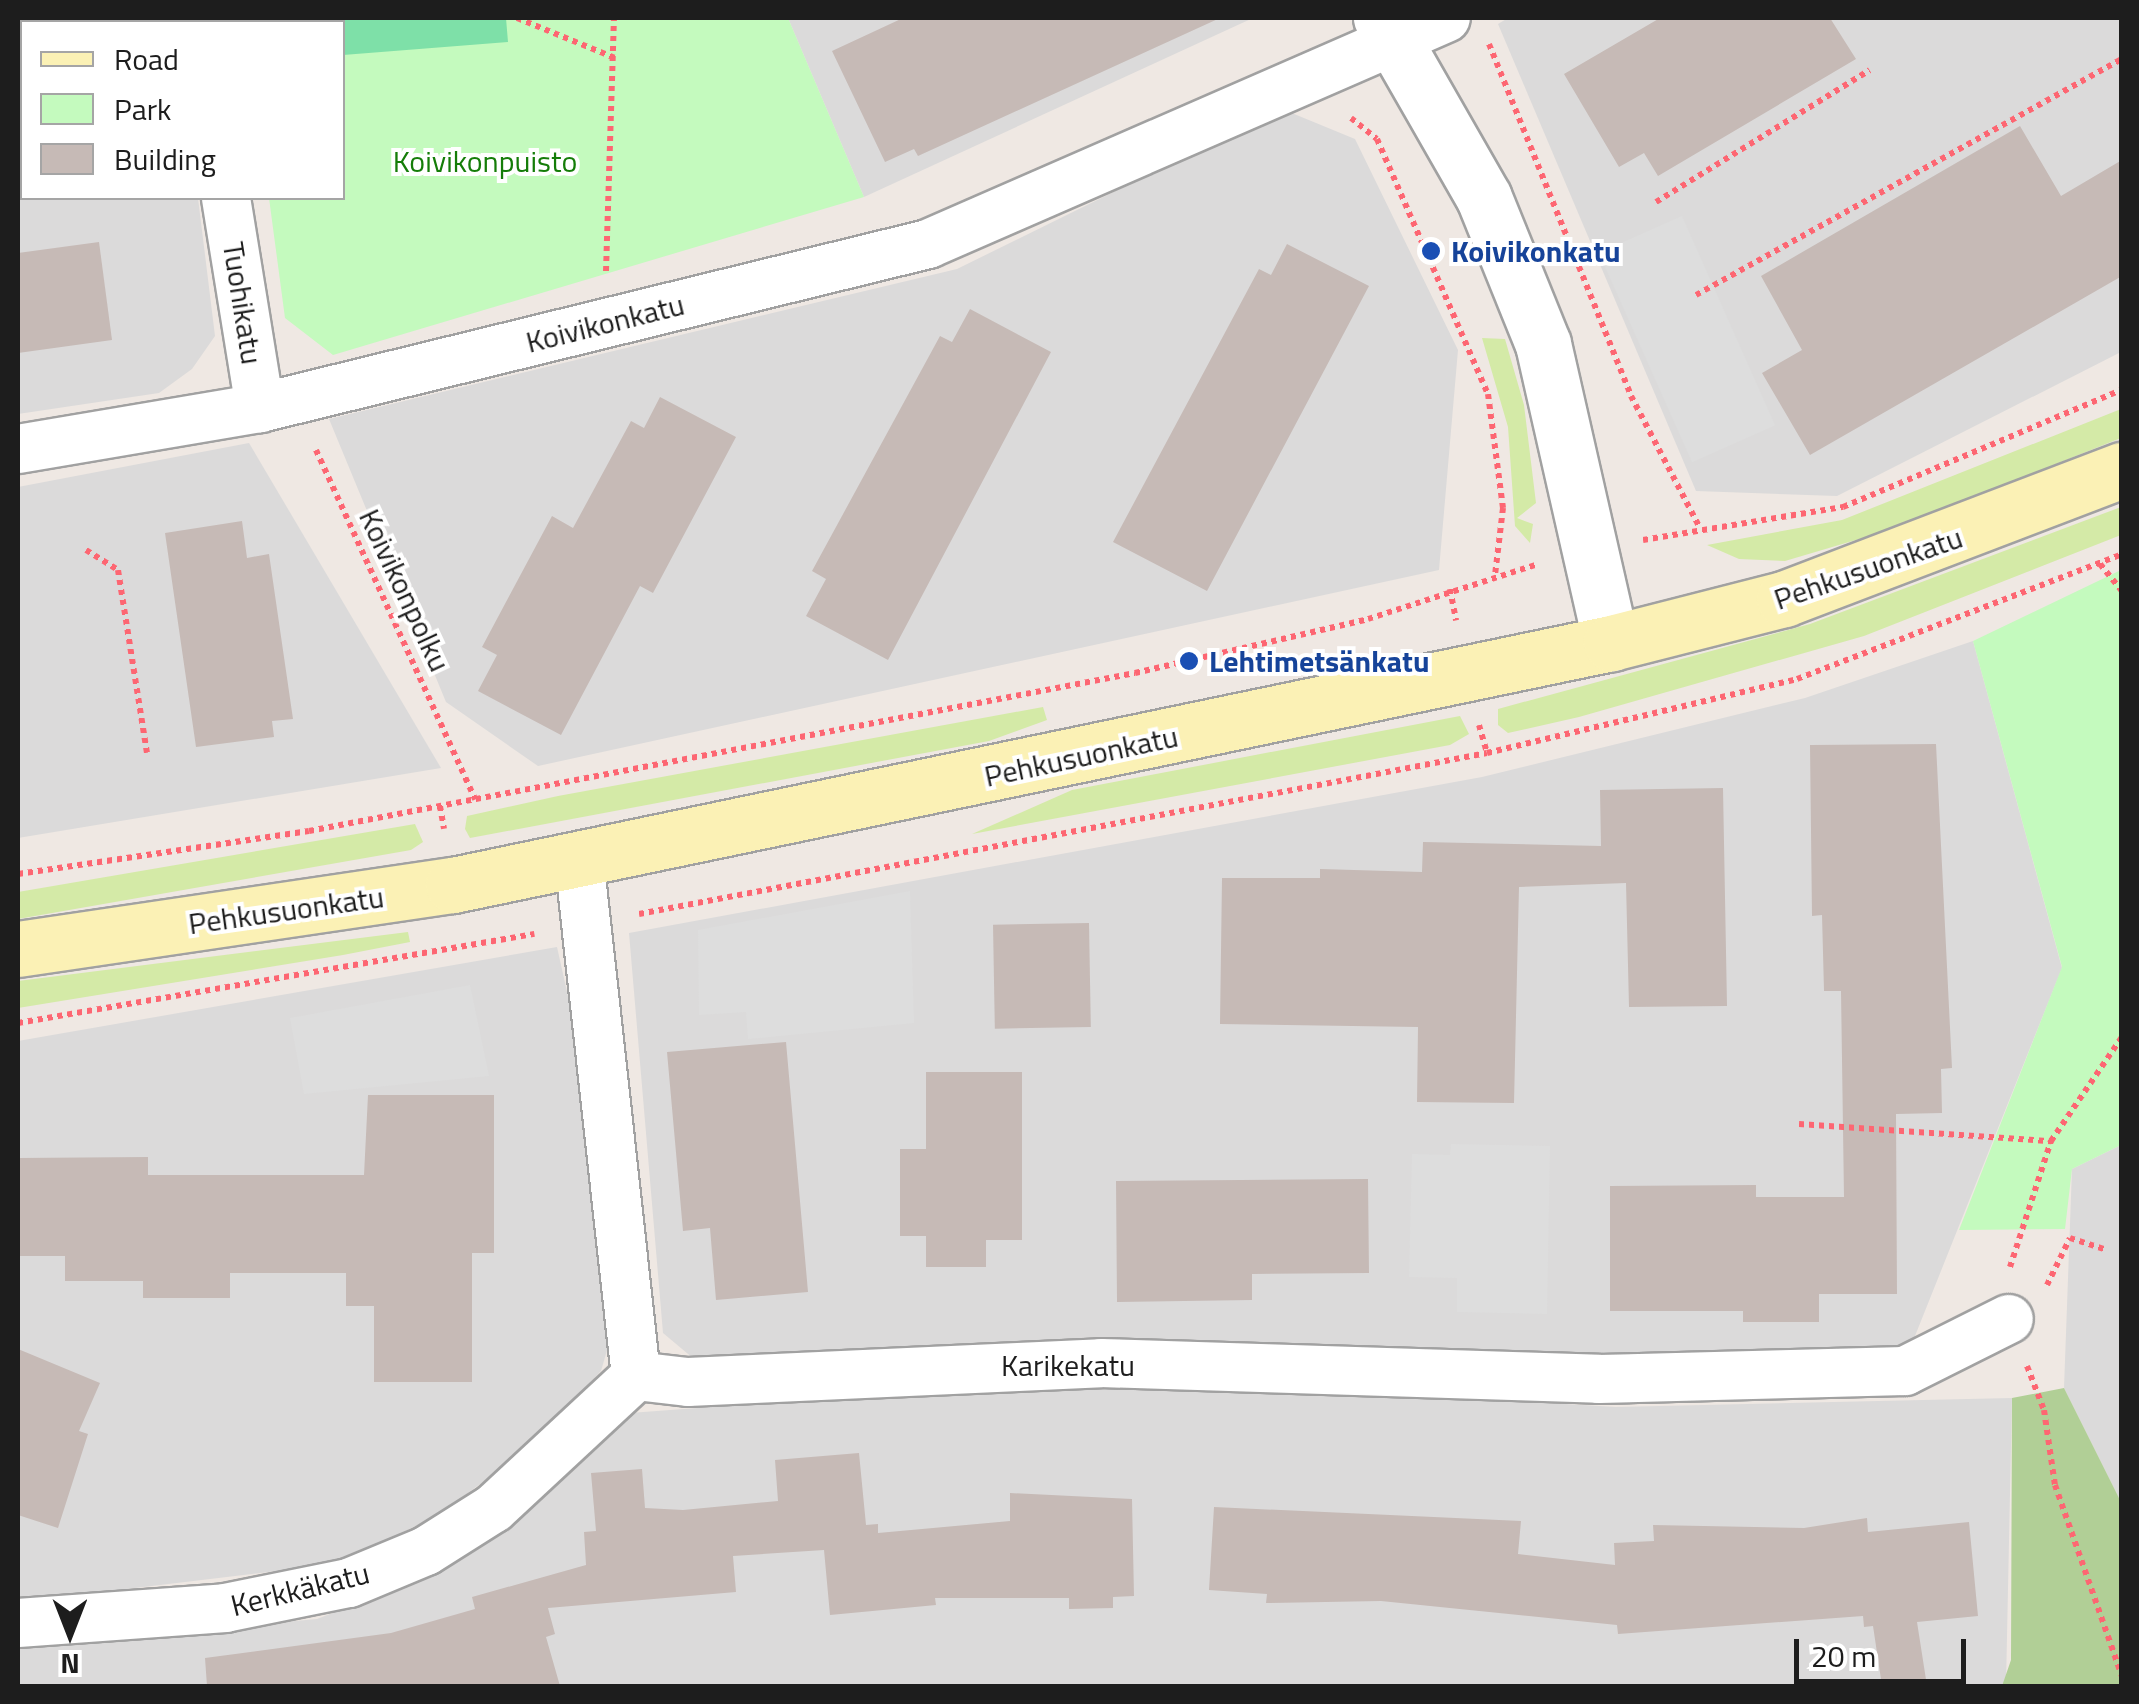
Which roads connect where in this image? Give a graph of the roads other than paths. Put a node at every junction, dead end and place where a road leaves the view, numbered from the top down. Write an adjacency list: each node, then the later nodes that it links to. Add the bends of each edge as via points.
1 (1462, 24): 2 (street, Koivikonkatu)
2 (1388, 30): 4 (street, Koivikonkatu, via 1322,72 928,244); 7 (street, via 1484,198 1543,344)
3 (226, 200): 4 (street, Tuohikatu)
4 (277, 404): 5 (street, Koivikonkatu)
5 (18, 449)
6 (2122, 470): 7 (main road, Pehkusuonkatu, via 1784,599)
7 (1611, 643): 8 (main road, Pehkusuonkatu)
8 (578, 859): 9 (main road, Pehkusuonkatu); 11 (street)
9 (18, 949)
10 (2009, 1319): 11 (street, Karikekatu, via 1905,1372 1599,1379 1101,1363 688,1382)
11 (636, 1376): 12 (street, Kerkkäkatu, via 494,1508 426,1550 349,1583 225,1608)
12 (18, 1622)

